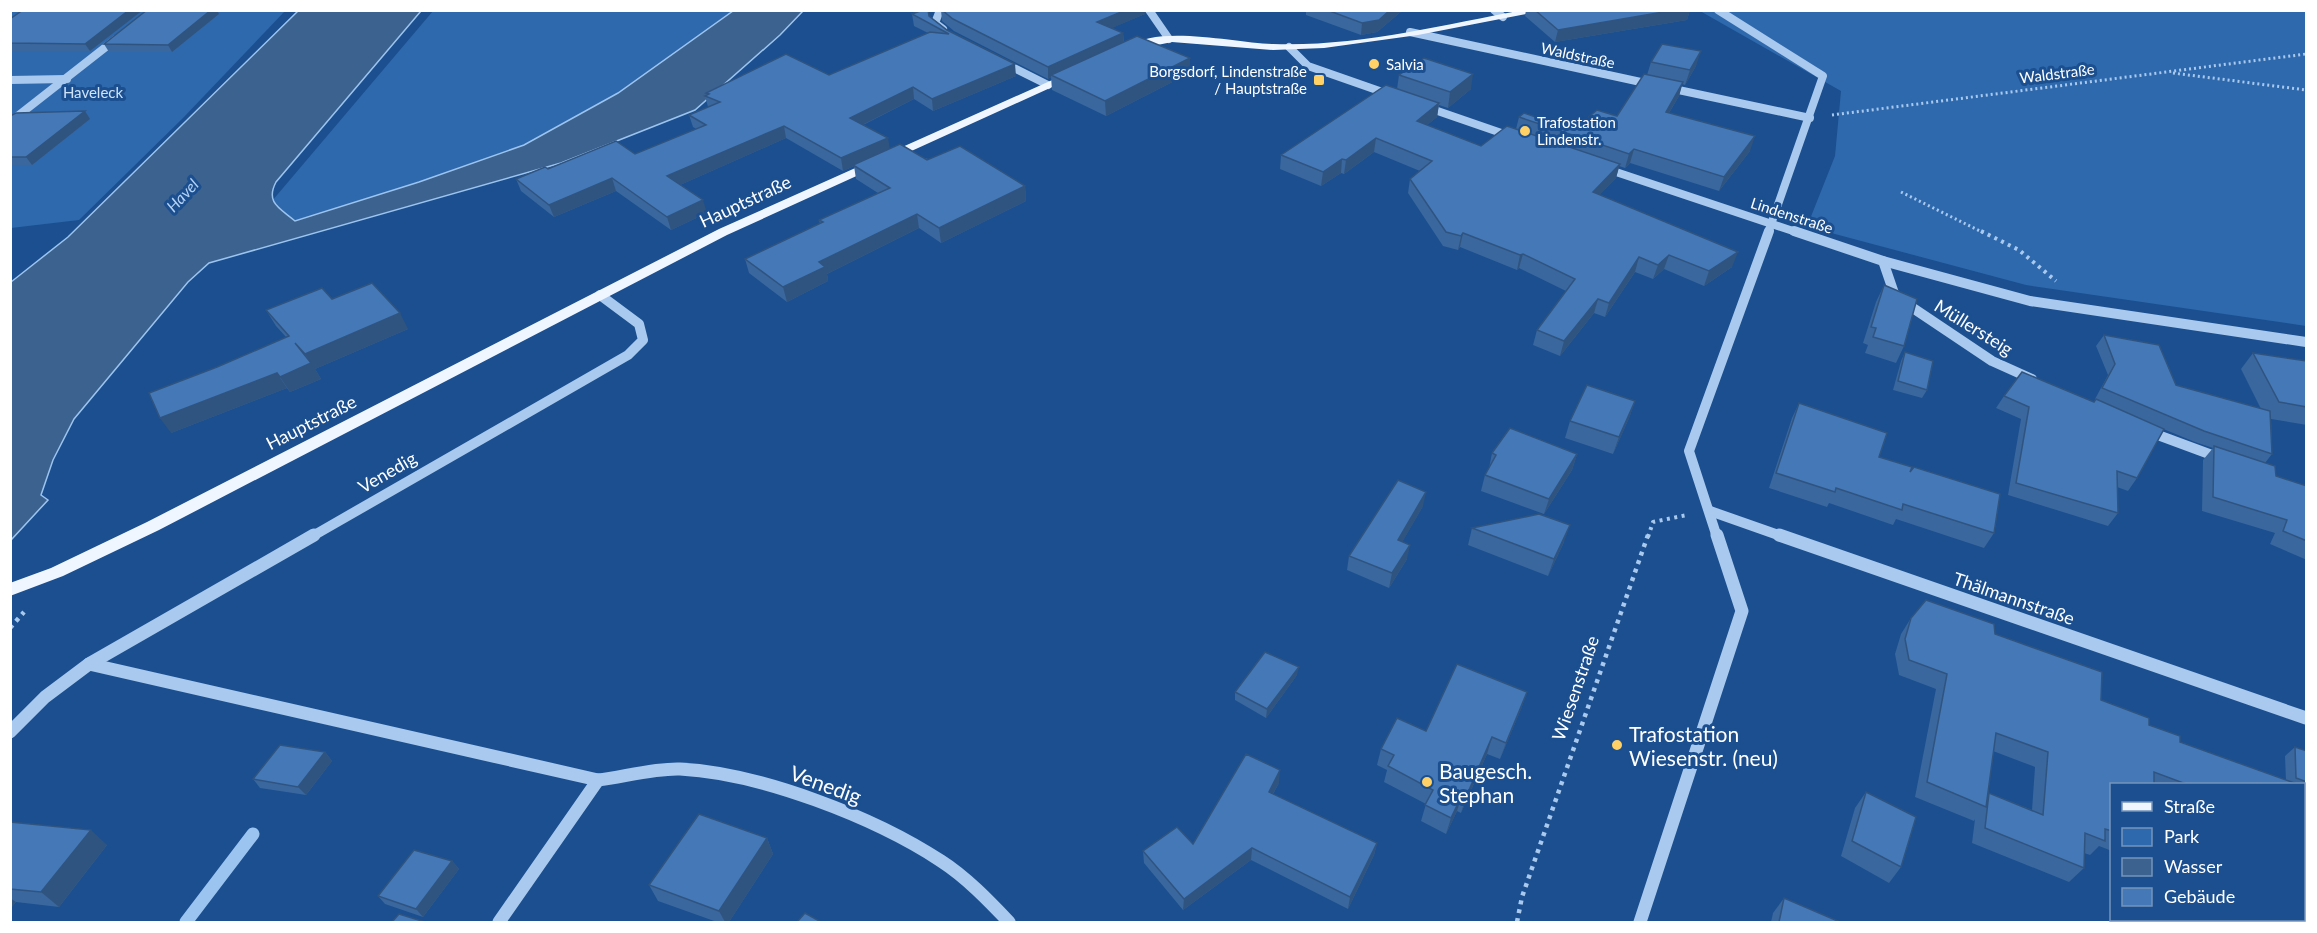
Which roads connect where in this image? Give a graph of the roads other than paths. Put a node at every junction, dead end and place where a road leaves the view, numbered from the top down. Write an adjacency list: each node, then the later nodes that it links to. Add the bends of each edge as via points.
1 (940, 10): 9 (street, via 935,23)
2 (1149, 10): 10 (street)
3 (1494, 10): 6 (street)
4 (1542, 10): 6 (main road)
5 (1719, 10): 20 (street, via 1823,76)
6 (1503, 17): 8 (main road)
7 (127, 31): 15 (street)
8 (1410, 32): 11 (main road, via 1330,45); 20 (street, Waldstraße)
9 (951, 36)
10 (1169, 39): 11 (main road); 12 (main road)
11 (1289, 47): 18 (street, via 1308,66)
12 (1126, 50)
13 (999, 60): 17 (street)
14 (1077, 72): 17 (main road, Hauptstraße)
15 (67, 79): 16 (street); 21 (street)
16 (10, 80)
17 (1048, 85): 26 (main road, Hauptstraße, via 723,232)
18 (1398, 97)
19 (1421, 105): 22 (street)
20 (1810, 118): 24 (street)
21 (10, 122)
22 (1522, 140)
23 (1590, 163): 24 (street, Lindenstraße)
24 (1770, 225): 25 (street, Lindenstraße); 31 (street, via 1689,451)
25 (1883, 261): 27 (street, Lindenstraße, via 2030,302); 28 (street, Müllersteig, via 1895,296 1992,361)
26 (600, 295): 32 (main road, Hauptstraße, via 153,526); 33 (street, Venedig, via 639,324 643,340 628,355)
27 (2307, 342)
28 (2045, 385)
29 (2132, 424): 30 (street)
30 (2229, 462)
31 (1710, 511): 34 (street, Thälmannstraße); 39 (street, via 1742,611)
32 (10, 590)
33 (89, 664): 35 (street, Venedig, via 45,697); 36 (street, Venedig)
34 (2307, 718)
35 (10, 732)
36 (598, 780): 37 (street); 38 (street, Venedig, via 678,769 748,778 859,817 942,861)
37 (499, 922)
38 (1009, 922)
39 (1640, 922)

